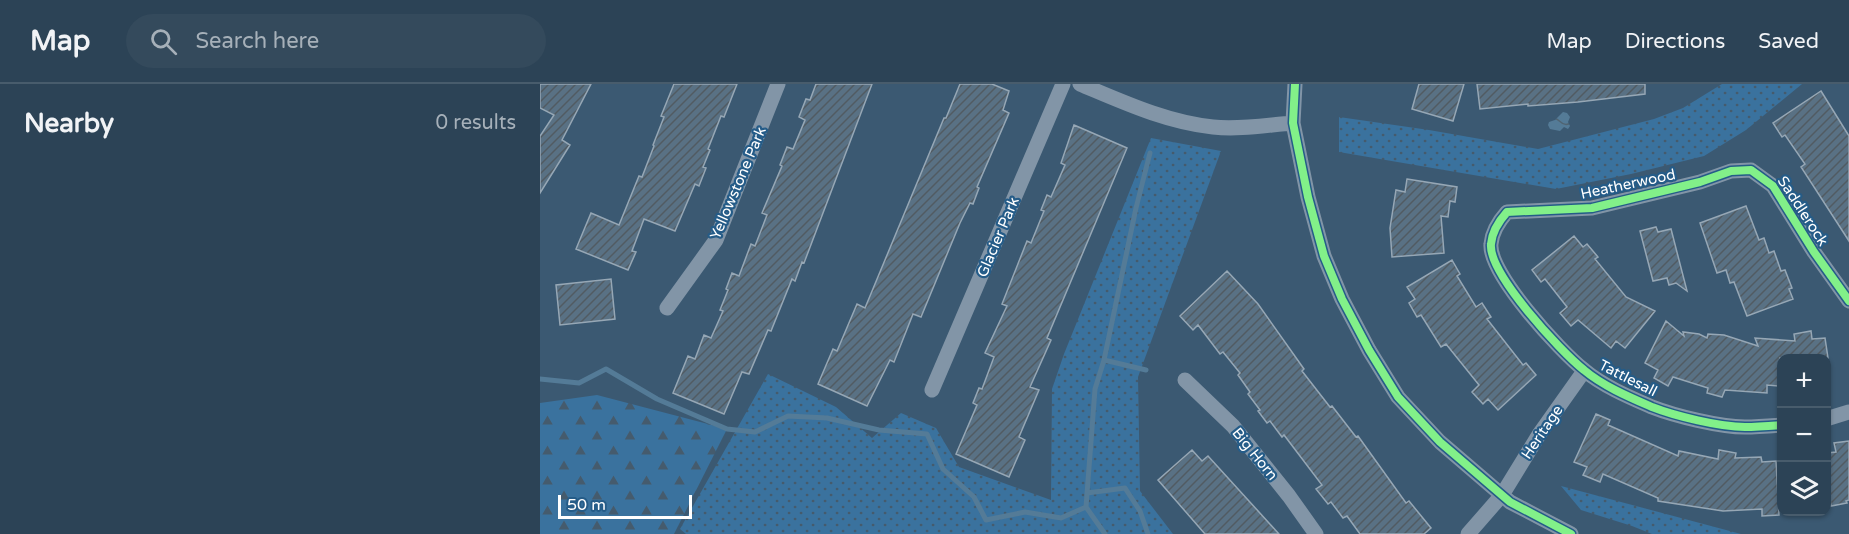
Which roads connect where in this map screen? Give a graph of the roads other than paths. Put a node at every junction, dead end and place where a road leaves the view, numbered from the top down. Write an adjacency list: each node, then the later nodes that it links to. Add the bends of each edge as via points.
1 (778, 84): 9 (street, Yellowstone Park, via 716,240)
2 (1063, 84): 12 (street, Glacier Park)
3 (1080, 84): 5 (street, via 1137,108 1204,126)
4 (1295, 84): 5 (street)
5 (1293, 123): 16 (street, via 1324,256 1369,351 1405,405 1440,442)
6 (1751, 170): 7 (street, Heatherwood, via 1731,171 1592,208); 8 (street, Saddlerock, via 1773,186)
7 (1507, 212): 10 (street, Tattlesall, via 1498,223 1491,245 1497,265 1543,331)
8 (1849, 301)
9 (667, 308)
10 (1584, 371): 15 (street, Tattlesall, via 1614,390 1695,419 1743,427); 16 (street, Heritage)
11 (1185, 380): 17 (street, Big Horn, via 1233,426)
12 (932, 390)
13 (1849, 412): 14 (street)
14 (1831, 417)
15 (1777, 425)
16 (1502, 495): 18 (street, Heritage); 19 (street)
17 (1316, 534)
18 (1468, 534)
19 (1571, 534)

